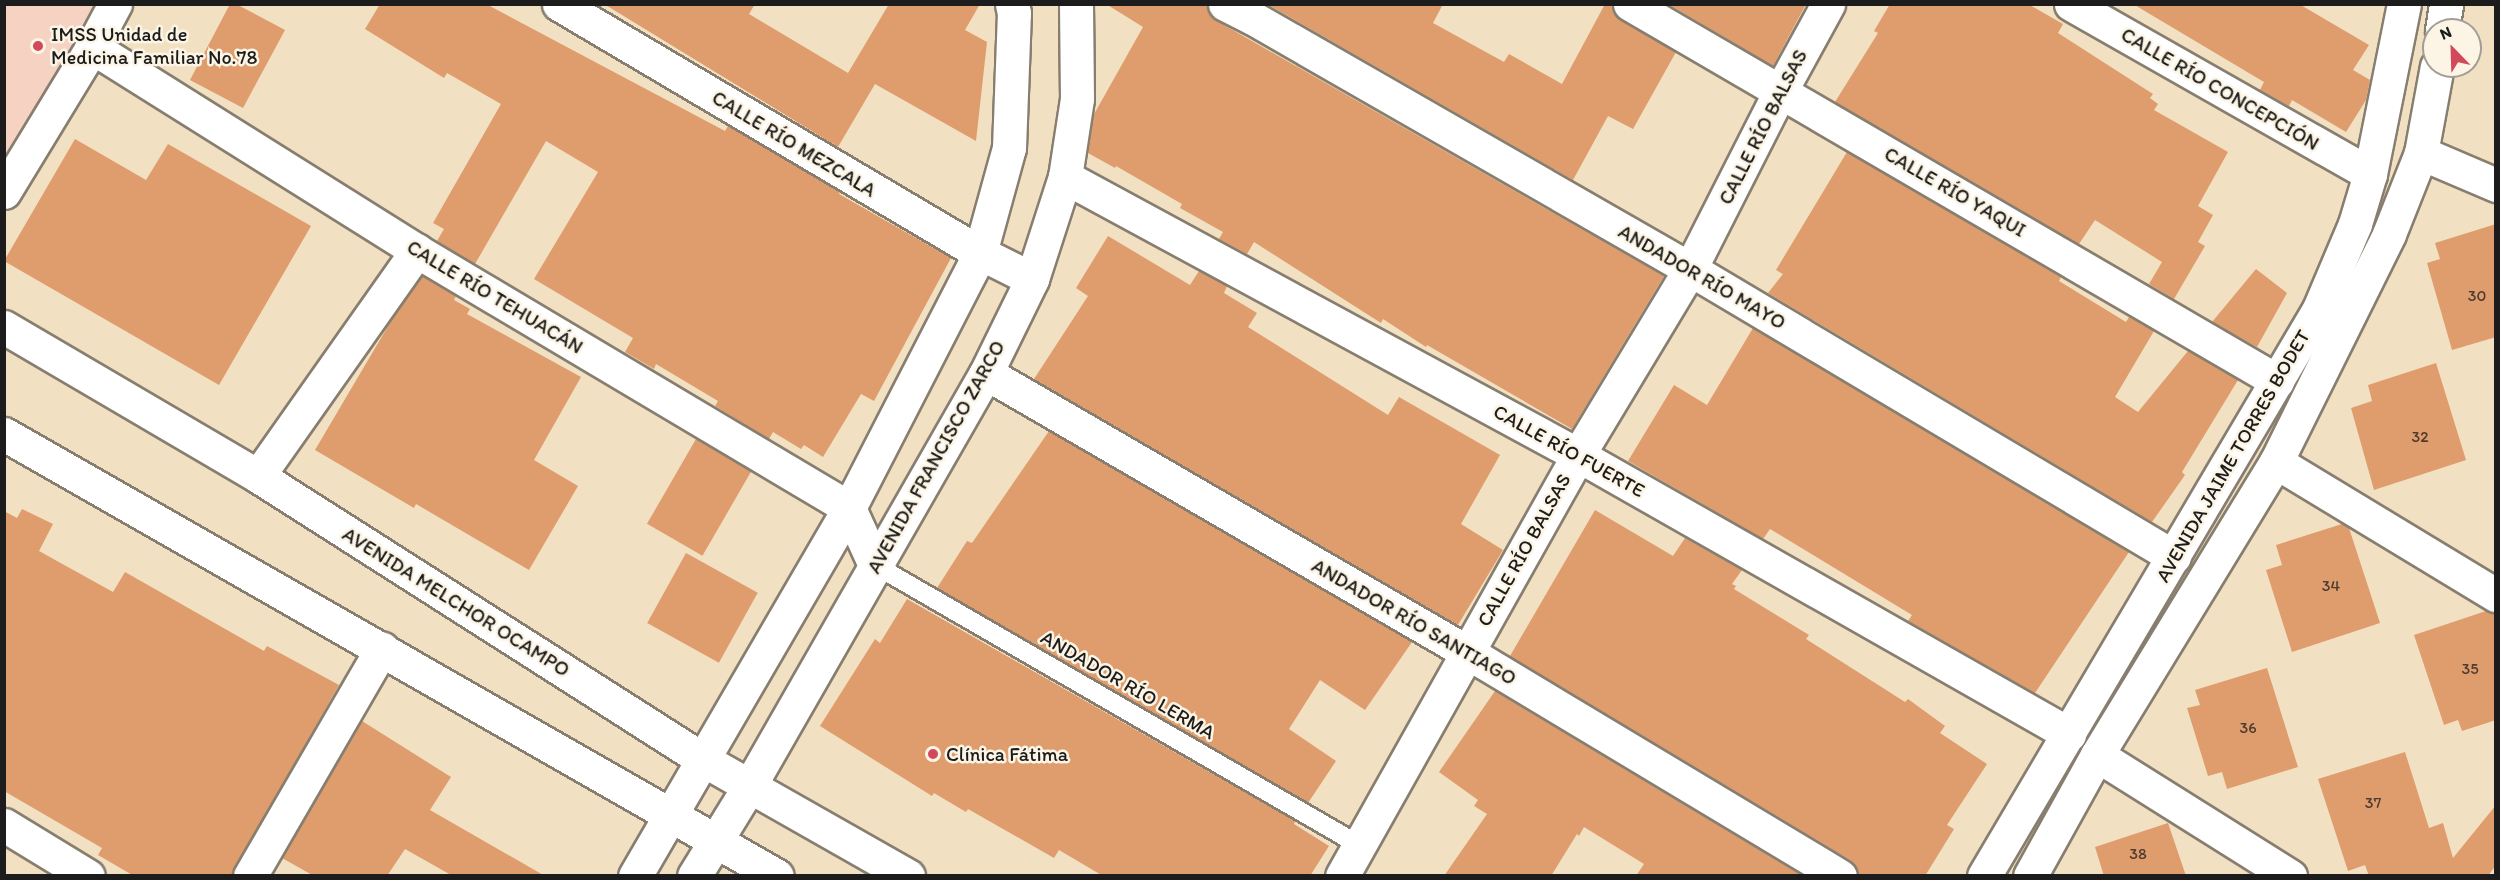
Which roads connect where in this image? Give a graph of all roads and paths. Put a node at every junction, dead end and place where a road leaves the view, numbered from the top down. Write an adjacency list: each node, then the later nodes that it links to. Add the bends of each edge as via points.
1 (115, 4): 10 (street)
2 (559, 4): 19 (street, CALLE RÍO MEZCALA)
3 (1076, 4): 15 (street, AVENIDA FRANCISCO ZARCO, via 1077,99)
4 (1630, 4): 12 (street, CALLE RÍO YAQUI)
5 (1828, 4): 12 (street, CALLE RÍO BALSAS)
6 (2071, 4): 14 (street, CALLE RÍO CONCEPCIÓN)
7 (2404, 4): 14 (street, AVENIDA JAIME TORRES BODET)
8 (1008, 8): 19 (street, via 1008,148)
9 (1245, 9): 20 (street, ANDADOR RÍO MAYO)
10 (92, 47): 17 (street); 18 (street, CALLE RÍO TEHUACÁN)
11 (2435, 78): 13 (street, AVENIDA JAIME TORRES BODET)
12 (1781, 90): 20 (street, CALLE RÍO BALSAS); 24 (street, CALLE RÍO YAQUI)
13 (2421, 153): 16 (street); 27 (street, AVENIDA JAIME TORRES BODET, via 2389,234)
14 (2370, 174): 24 (street, AVENIDA JAIME TORRES BODET, via 2355,224 2319,309)
15 (1065, 177): 21 (street, AVENIDA FRANCISCO ZARCO); 26 (street, CALLE RÍO FUERTE)
16 (2496, 185)
17 (4, 192)
18 (417, 251): 28 (street); 29 (street, CALLE RÍO TEHUACÁN)
19 (980, 253): 21 (street, CALLE RÍO MEZCALA); 29 (street)
20 (1690, 269): 26 (street, CALLE RÍO BALSAS); 30 (street, ANDADOR RÍO MAYO)
21 (1032, 279): 23 (street, AVENIDA FRANCISCO ZARCO)
22 (4, 327): 28 (street, AVENIDA MELCHOR OCAMPO)
23 (986, 373): 31 (street, AVENIDA FRANCISCO ZARCO); 34 (street, ANDADOR RÍO SANTIAGO)
24 (2277, 381): 30 (street, AVENIDA JAIME TORRES BODET)
25 (4, 434): 33 (street)
26 (1578, 454): 34 (street, CALLE RÍO BALSAS); 35 (street, CALLE RÍO FUERTE)
27 (2276, 462): 32 (street); 36 (street, AVENIDA JAIME TORRES BODET)
28 (258, 476): 37 (street, AVENIDA MELCHOR OCAMPO)
29 (849, 508): 31 (street); 37 (street)
30 (2174, 557): 35 (street, AVENIDA JAIME TORRES BODET)
31 (875, 564): 38 (street, AVENIDA FRANCISCO ZARCO); 42 (lane, ANDADOR RÍO LERMA)
32 (2496, 595)
33 (382, 648): 39 (street); 44 (street)
34 (1467, 652): 42 (street, CALLE RÍO BALSAS); 50 (street, ANDADOR RÍO SANTIAGO)
35 (2069, 734): 51 (street, AVENIDA JAIME TORRES BODET)
36 (2097, 754): 52 (street, AVENIDA JAIME TORRES BODET); 53 (street)
37 (702, 759): 38 (street, AVENIDA MELCHOR OCAMPO); 39 (street)
38 (750, 785): 41 (street, AVENIDA FRANCISCO ZARCO); 48 (street, AVENIDA MELCHOR OCAMPO)
39 (671, 814): 41 (street); 45 (street)
40 (4, 825): 43 (street)
41 (716, 840): 46 (street, AVENIDA FRANCISCO ZARCO); 47 (street)
42 (1359, 845): 49 (street, CALLE RÍO BALSAS)
43 (88, 876)
44 (250, 876)
45 (635, 876)
46 (694, 876)
47 (777, 876)
48 (908, 876)
49 (1342, 876)
50 (1840, 876)
51 (1984, 876)
52 (2030, 876)
53 (2290, 876)

